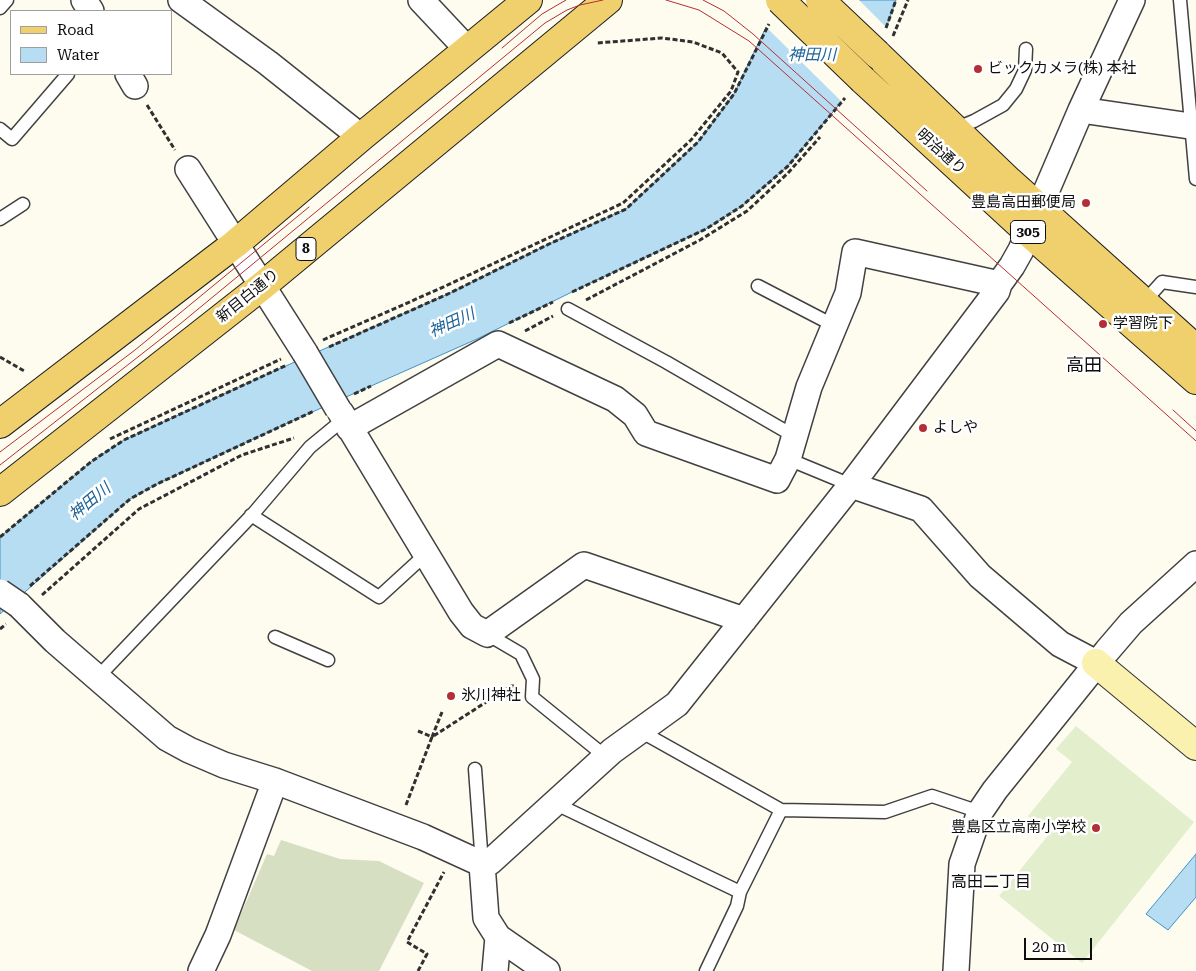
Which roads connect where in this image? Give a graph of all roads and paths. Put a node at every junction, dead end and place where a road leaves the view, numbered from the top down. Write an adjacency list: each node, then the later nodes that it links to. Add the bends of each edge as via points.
1 (7, 0): 11 (lane)
2 (181, 0): 24 (street, via 268,63)
3 (421, 0): 15 (street)
4 (528, 0): 15 (main road)
5 (608, 0): 33 (main road, 新目白通り / 8)
6 (820, 0): 14 (main road, 明治通り / 305, bridge)
7 (896, 0): 14 (path)
8 (908, 0): 14 (path, via 895,33)
9 (1132, 0): 20 (street)
10 (1180, 0): 21 (lane)
11 (0, 8)
12 (775, 10): 19 (main road, 明治通り / 305, bridge); 43 (path, via 734,94 698,142 626,208 450,293)
13 (596, 43): 43 (path, via 662,38 693,42 722,53 738,72 731,91 691,140 623,203)
14 (883, 44): 23 (main road, 明治通り / 305)
15 (467, 49): 24 (main road)
16 (1026, 49): 23 (lane, via 1024,70 1016,89 1002,105)
17 (67, 75): 22 (lane, via 12,139)
18 (131, 80): 26 (path)
19 (855, 88): 30 (main road, 明治通り / 305); 36 (path, via 788,166 742,206 706,229)
20 (1081, 110): 21 (street); 30 (street)
21 (1194, 127): 27 (lane)
22 (0, 129)
23 (955, 129): 30 (main road, 明治通り / 305)
24 (361, 137): 31 (main road)
25 (820, 137): 39 (path, via 788,173 747,211 700,240)
26 (188, 169): 31 (street)
27 (1196, 179)
28 (23, 204): 29 (lane)
29 (0, 219)
30 (1034, 220): 32 (street, via 1012,266); 38 (main road, 明治通り / 305); 46 (main road, 明治通り / 305)
31 (235, 244): 33 (street); 49 (main road)
32 (999, 284): 40 (street, via 855,252 848,293); 53 (street, via 997,291)
33 (262, 286): 43 (street); 54 (main road, 新目白通り / 8)
34 (758, 286): 40 (lane)
35 (1196, 287): 38 (lane, via 1162,282)
36 (569, 293)
37 (561, 298): 41 (path)
38 (1144, 302): 42 (main road, 明治通り / 305)
39 (568, 309): 41 (path); 52 (lane, via 666,362)
40 (835, 326): 52 (street, via 809,387)
41 (500, 336): 48 (street); 52 (street, via 615,400 634,415 646,433 777,480)
42 (1196, 349)
43 (305, 354): 48 (street, bridge); 51 (path); 56 (path, via 124,440 92,461)
44 (0, 357): 45 (path)
45 (33, 376)
46 (1196, 380)
47 (371, 386): 48 (path)
48 (339, 412): 55 (lane); 57 (street); 59 (path, via 157,484 130,499)
49 (0, 424)
50 (301, 436): 59 (path, via 242,456 139,509)
51 (107, 441)
52 (791, 448): 53 (lane)
53 (851, 485): 60 (street); 65 (street, via 921,509 980,576 1060,644)
54 (0, 492)
55 (251, 515): 57 (lane, via 379,597); 66 (lane)
56 (0, 538)
57 (426, 554): 62 (street, via 461,612 472,626)
58 (1196, 564): 65 (street, via 1131,623)
59 (18, 599): 61 (path); 66 (street, via 55,641)
60 (744, 620): 62 (street, via 584,565); 72 (street, via 677,704)
61 (0, 629)
62 (487, 634): 68 (lane, via 521,654 533,679)
63 (275, 637): 64 (lane)
64 (328, 660)
65 (1096, 664): 74 (street); 80 (street)
66 (97, 678): 77 (street, via 167,738 224,765)
67 (490, 687): 69 (path)
68 (532, 697): 69 (path, via 519,685); 75 (lane)
69 (486, 702): 73 (path)
70 (442, 712): 73 (path)
71 (418, 731): 73 (path)
72 (640, 731): 75 (street); 79 (lane)
73 (432, 737): 81 (path)
74 (1196, 746)
75 (606, 757): 78 (street)
76 (475, 770): 83 (lane)
77 (275, 781): 81 (street); 86 (street, via 218,935)
78 (554, 803): 83 (street, via 490,862); 84 (lane)
79 (782, 810): 80 (lane, via 885,812 932,796); 84 (lane)
80 (980, 812): 91 (street, via 962,864)
81 (398, 828): 82 (street)
82 (454, 852): 83 (street); 87 (path, via 407,942 427,954)
83 (482, 864): 85 (street, via 486,918)
84 (740, 892): 90 (lane, via 737,906)
85 (498, 937): 88 (street); 89 (street)
86 (201, 971)
87 (418, 971)
88 (495, 971)
89 (547, 971)
90 (706, 971)
91 (956, 971)

